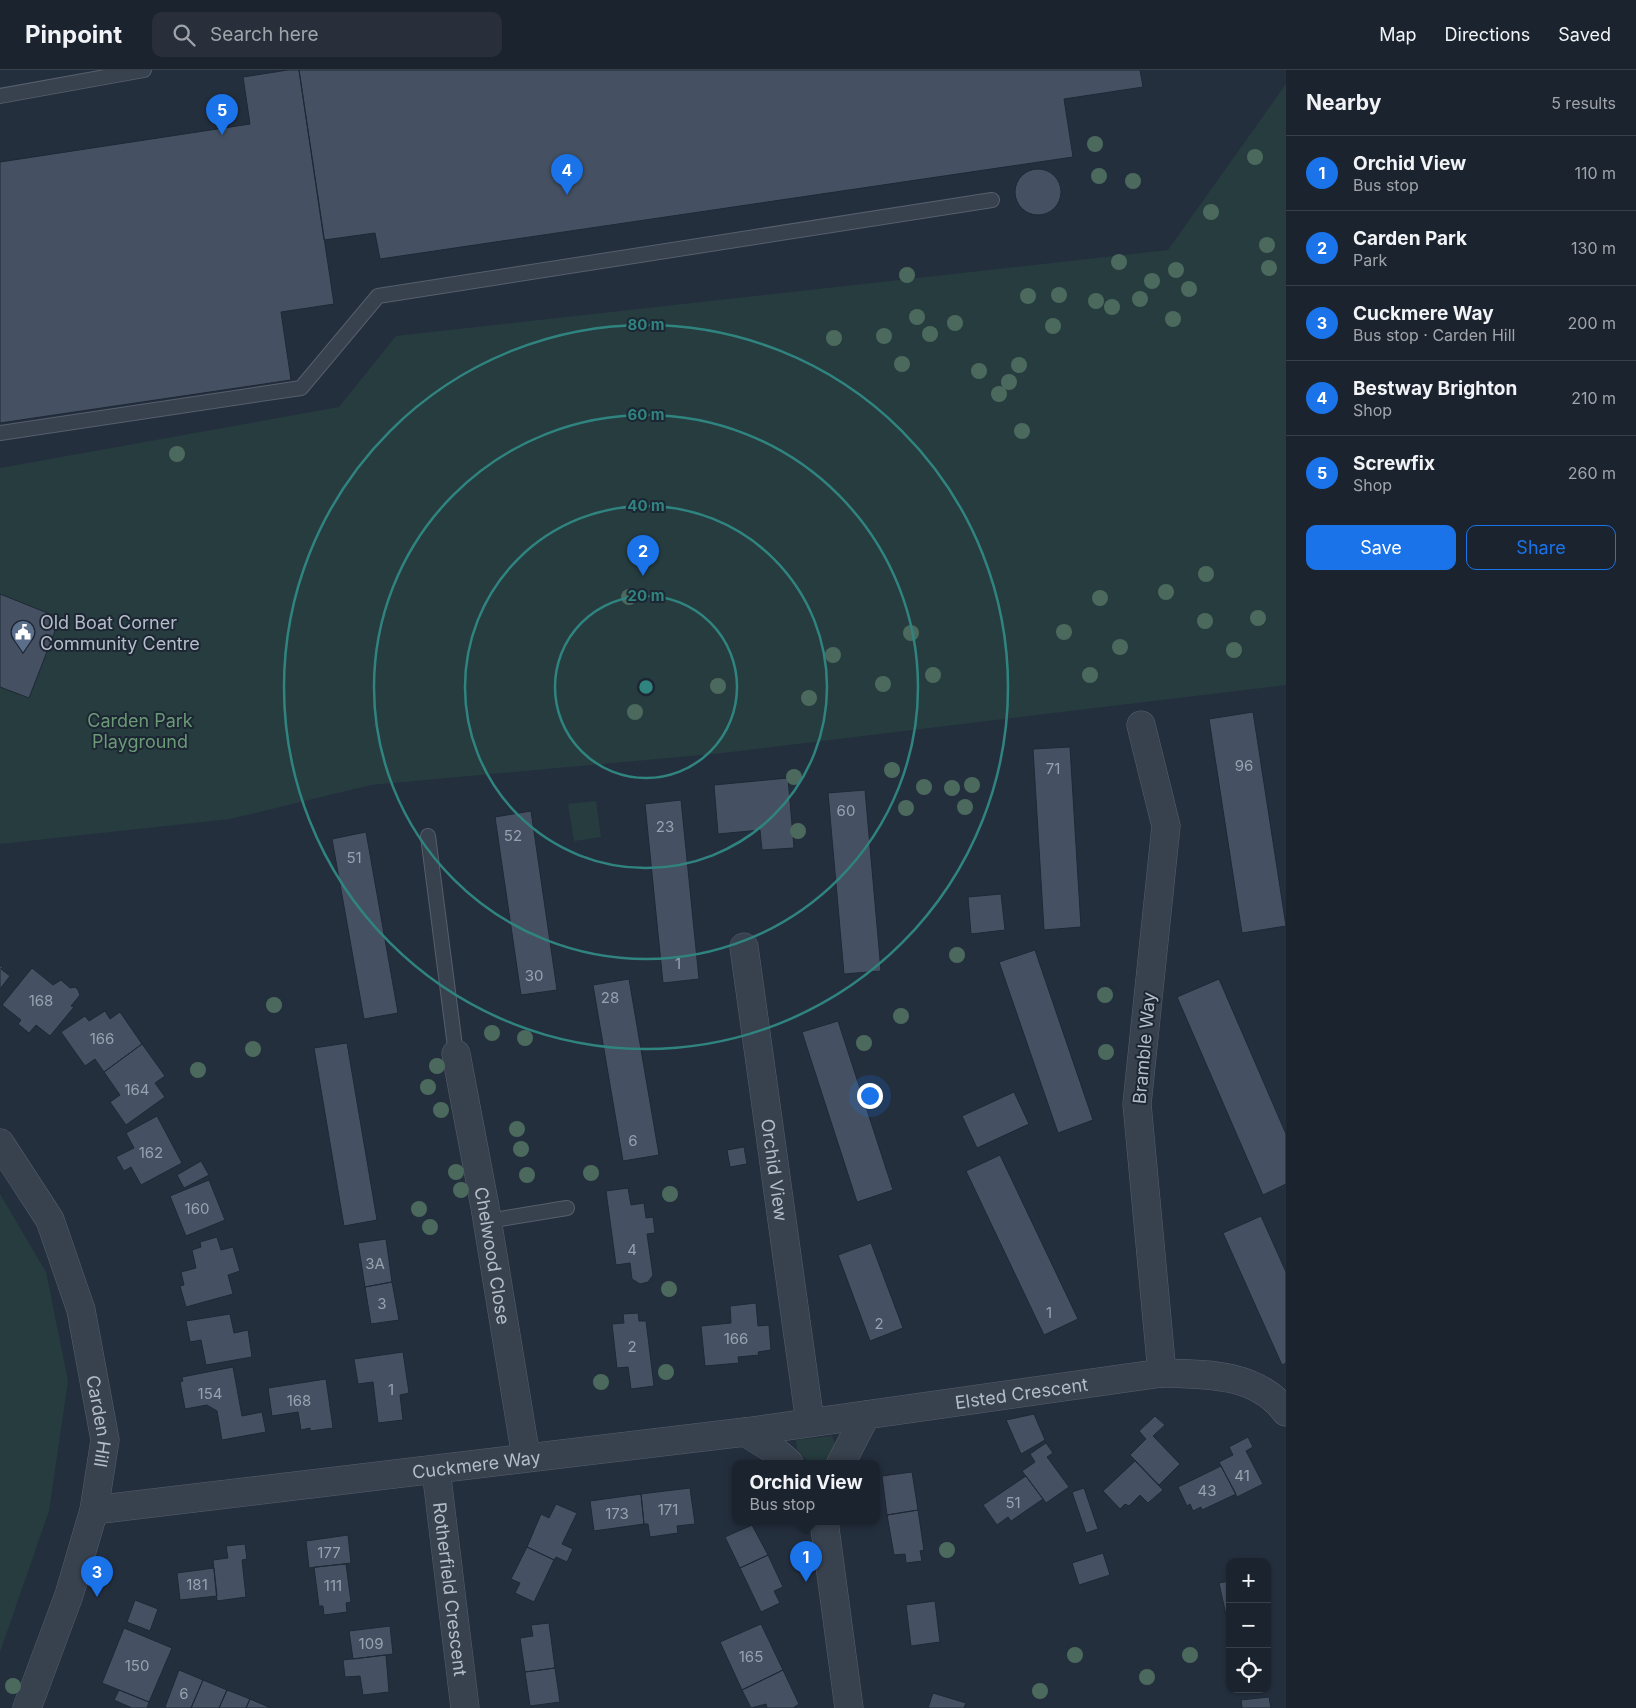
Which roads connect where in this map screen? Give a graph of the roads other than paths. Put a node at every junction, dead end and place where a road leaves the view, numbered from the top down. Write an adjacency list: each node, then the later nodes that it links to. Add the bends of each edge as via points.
1 (144, 70): 2 (lane)
2 (0, 96)
3 (992, 200): 4 (lane, via 378,296 300,388)
4 (0, 433)
5 (1141, 725): 12 (street, Bramble Way, via 1166,826 1138,1104)
6 (428, 836): 8 (lane)
7 (744, 947): 15 (street, Orchid View)
8 (456, 1054): 11 (street, Chelwood Close)
9 (0, 1143): 21 (street, Carden Hill, via 50,1220 81,1310 104,1440)
10 (567, 1208): 11 (lane)
11 (488, 1221): 17 (street, Chelwood Close)
12 (1162, 1373): 13 (street, Elsted Crescent, via 1214,1374 1240,1380 1263,1392); 14 (street, Elsted Crescent)
13 (1286, 1412)
14 (866, 1415): 15 (street, Elsted Crescent); 19 (street)
15 (810, 1422): 16 (street, Elsted Crescent)
16 (746, 1432): 17 (street, Cuckmere Way); 18 (street)
17 (526, 1457): 20 (street, Cuckmere Way)
18 (786, 1460)
19 (843, 1460)
20 (436, 1470): 21 (street, Cuckmere Way); 24 (street, Rotherfield Crescent)
21 (94, 1510): 23 (street, Carden Hill, via 69,1595)
22 (825, 1525): 25 (street)
23 (27, 1708)
24 (465, 1708)
25 (849, 1708)

